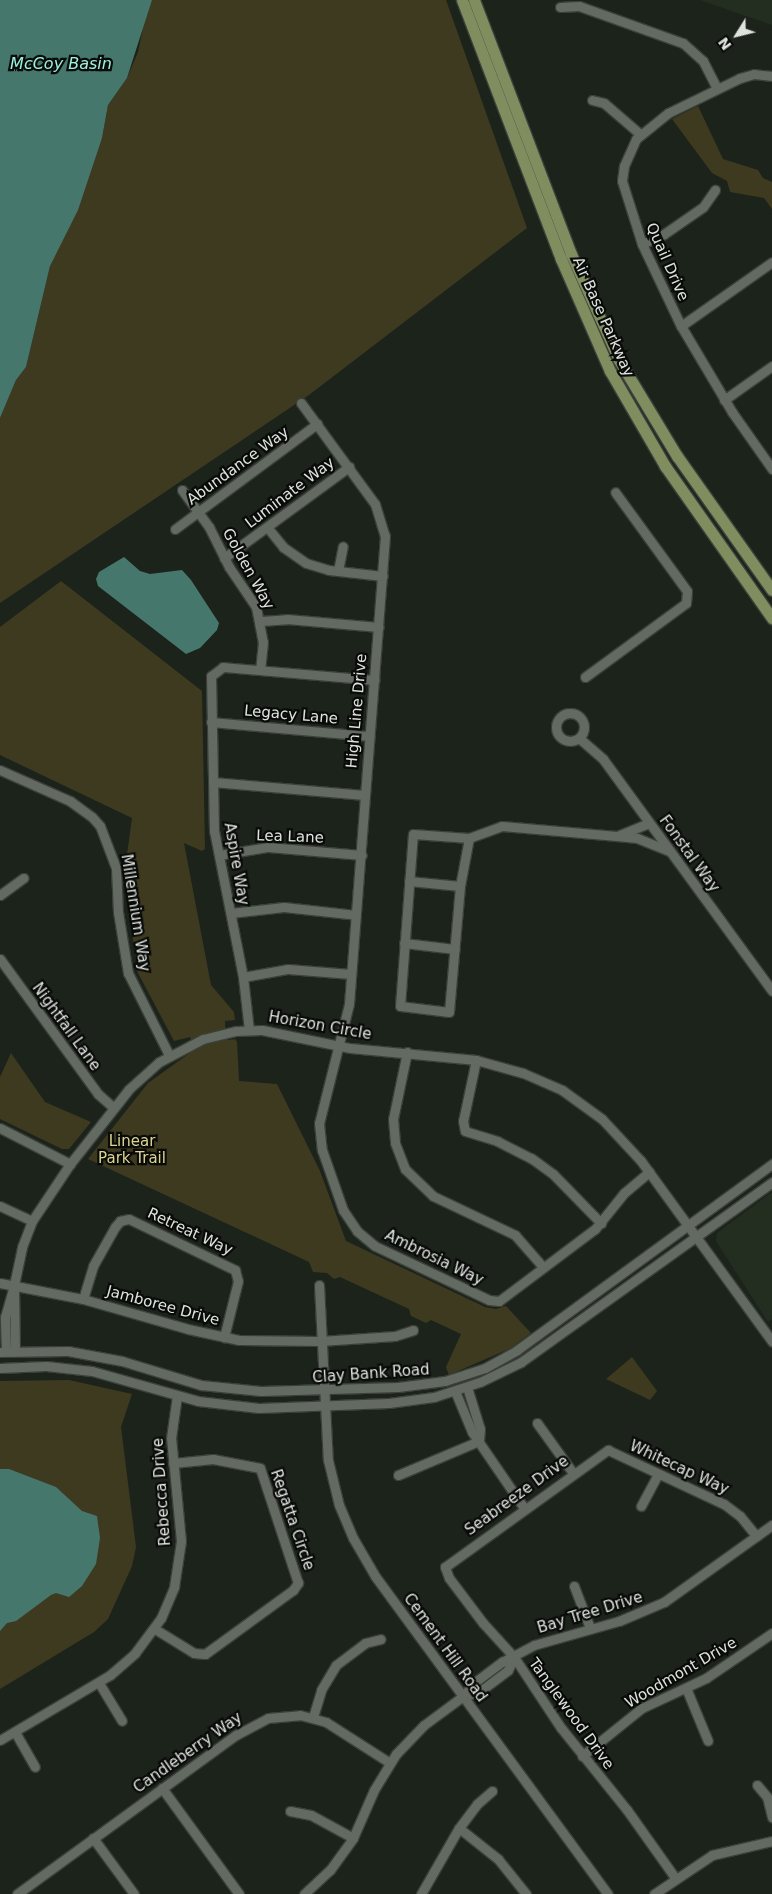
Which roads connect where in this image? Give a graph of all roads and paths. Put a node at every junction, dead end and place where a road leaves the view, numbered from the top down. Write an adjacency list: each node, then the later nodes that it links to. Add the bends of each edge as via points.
1 (462, 0): 28 (main road, Air Base Parkway, via 567,275 610,371 665,466)
2 (474, 0): 27 (main road, Air Base Parkway, via 571,254 619,360 677,456)
3 (560, 7): 5 (street, via 579,6 683,43 703,61)
4 (772, 76): 5 (street, Quail Drive, via 754,74)
5 (716, 87): 7 (street, Quail Drive, via 668,113)
6 (592, 100): 7 (street, via 604,103)
7 (640, 134): 9 (street, Quail Drive, via 628,152 622,181)
8 (714, 190): 9 (street, via 703,207 664,234)
9 (642, 244): 11 (street, Quail Drive)
10 (772, 262): 11 (street)
11 (681, 326): 13 (street, Quail Drive)
12 (772, 366): 13 (street)
13 (724, 400): 17 (street, Quail Drive)
14 (301, 403): 15 (street, High Line Drive)
15 (317, 424): 16 (street, High Line Drive); 20 (street, Abundance Way)
16 (348, 467): 21 (street, Luminate Way); 26 (street, High Line Drive, via 380,514 385,536)
17 (772, 468)
18 (182, 490): 20 (street, Golden Way)
19 (615, 492): 32 (street, via 687,591 686,603)
20 (198, 512): 22 (street, Abundance Way); 24 (street, Golden Way)
21 (267, 527): 24 (street, Luminate Way); 25 (street, via 295,557 319,568)
22 (175, 529)
23 (343, 546): 25 (street)
24 (224, 558): 29 (street, Golden Way, via 252,598)
25 (338, 571): 26 (street)
26 (383, 576): 30 (street, High Line Drive)
27 (772, 590)
28 (772, 618)
29 (261, 621): 30 (street, via 286,619); 31 (street, Golden Way)
30 (379, 627): 33 (street, High Line Drive)
31 (260, 670): 33 (street); 34 (street, Aspire Way, via 223,667 214,671 211,678)
32 (585, 677)
33 (374, 680): 35 (street, High Line Drive)
34 (211, 722): 35 (street, Legacy Lane); 38 (street, Aspire Way)
35 (369, 736): 39 (street, High Line Drive)
36 (579, 738): 40 (street, Fonstal Way, via 603,759)
37 (0, 770): 61 (street, Millennium Way, via 70,801 100,826 116,868 118,912 128,973)
38 (213, 782): 39 (street); 44 (street, Aspire Way)
39 (364, 795): 45 (street, High Line Drive)
40 (649, 823): 41 (street); 43 (street, Fonstal Way)
41 (617, 836): 42 (street, via 502,826); 43 (street, via 637,838)
42 (469, 838): 47 (street, via 413,834); 48 (street)
43 (670, 851): 57 (street, Fonstal Way)
44 (219, 855): 45 (street, Lea Lane, via 268,847); 50 (street, Aspire Way)
45 (362, 855): 51 (street, High Line Drive)
46 (24, 878): 49 (street)
47 (409, 881): 48 (street); 52 (street)
48 (460, 886): 53 (street)
49 (0, 895)
50 (231, 913): 51 (street, via 284,907); 56 (street, Aspire Way)
51 (356, 915): 55 (street, High Line Drive)
52 (404, 943): 53 (street); 53 (street, via 400,1006 449,1012)
53 (454, 949)
54 (0, 959): 63 (street, Nightfall Lane, via 98,1094)
55 (351, 974): 56 (street, via 288,970); 59 (street, High Line Drive, via 348,1011)
56 (243, 978): 58 (street, Aspire Way)
57 (772, 991)
58 (249, 1030): 59 (street, Horizon Circle, via 287,1032); 61 (street, Horizon Circle, via 192,1043)
59 (339, 1046): 60 (street, Horizon Circle); 74 (street, Ambrosia Way, via 320,1118 319,1137 341,1204 357,1231 375,1246 493,1301 501,1300)
60 (407, 1052): 62 (street, Horizon Circle); 74 (street, via 393,1119 395,1143 405,1169 434,1196 515,1236)
61 (169, 1055): 63 (street, Horizon Circle, via 140,1077)
62 (476, 1060): 67 (street, Horizon Circle, via 536,1078 575,1099 613,1130); 71 (street, via 463,1125 465,1131 502,1143 531,1158 553,1174)
63 (114, 1108): 65 (street, Horizon Circle)
64 (0, 1128): 65 (street)
65 (70, 1164): 70 (street, Horizon Circle)
66 (772, 1164): 72 (street, Clay Bank Road)
67 (649, 1172): 71 (street, Ambrosia Way, via 624,1192); 72 (street, Horizon Circle)
68 (772, 1182): 73 (street, Clay Bank Road)
69 (0, 1206): 70 (street)
70 (32, 1221): 76 (street, Horizon Circle)
71 (601, 1223): 74 (street, Ambrosia Way)
72 (688, 1226): 73 (street, Horizon Circle); 86 (street, Clay Bank Road, via 517,1350 484,1368 432,1384)
73 (696, 1236): 82 (street, Horizon Circle); 85 (street, Clay Bank Road, via 535,1353 508,1370)
74 (543, 1268)
75 (0, 1283): 76 (street, Jamboree Drive)
76 (14, 1285): 78 (street, Jamboree Drive); 83 (street, Horizon Circle)
77 (319, 1285): 81 (street, Cement Hill Road)
78 (83, 1299): 80 (street, Jamboree Drive); 80 (street, Retreat Way, via 93,1266 115,1227 120,1221 129,1219 235,1270 238,1281)
79 (413, 1330): 81 (street, Jamboree Drive, via 395,1336)
80 (224, 1337): 81 (street, Jamboree Drive, via 269,1342)
81 (320, 1341): 86 (street, Cement Hill Road)
82 (772, 1341)
83 (7, 1351): 86 (street, Clay Bank Road, via 47,1349 95,1355 181,1380 231,1389)
84 (0, 1368): 88 (street, Clay Bank Road, via 46,1366 92,1371)
85 (467, 1387): 87 (street, Clay Bank Road); 91 (street, via 480,1429)
86 (322, 1391): 89 (street, Cement Hill Road)
87 (455, 1391): 89 (street, Clay Bank Road, via 404,1402); 91 (street, via 472,1432)
88 (177, 1396): 89 (street, Clay Bank Road, via 244,1407); 93 (street, Rebecca Drive, via 171,1438)
89 (323, 1407): 110 (street, Cement Hill Road, via 330,1475 353,1538 375,1576)
90 (537, 1423): 94 (street)
91 (480, 1441): 96 (street); 98 (street)
92 (608, 1450): 94 (street, Seabreeze Drive); 95 (street, Whitecap Way)
93 (173, 1463): 104 (street, Rebecca Drive, via 180,1520 180,1559 174,1587); 104 (street, Regatta Circle, via 213,1459 260,1468 298,1583 294,1590 205,1654 194,1653)
94 (573, 1472): 98 (street, Seabreeze Drive)
95 (658, 1474): 97 (street); 100 (street, Whitecap Way, via 724,1504 740,1516)
96 (398, 1475)
97 (641, 1506)
98 (524, 1508): 101 (street, Seabreeze Drive)
99 (772, 1524): 100 (street, Bay Tree Drive)
100 (756, 1536): 103 (street, Bay Tree Drive, via 664,1602 639,1614)
101 (445, 1567): 107 (street, Tanglewood Drive, via 449,1578 477,1616)
102 (574, 1586): 103 (street)
103 (590, 1628): 107 (street, Bay Tree Drive, via 544,1641)
104 (155, 1629): 108 (street, Rebecca Drive, via 124,1665)
105 (770, 1638): 109 (street, Woodmont Drive)
106 (381, 1639): 111 (street, via 365,1643 336,1665 321,1690)
107 (514, 1657): 110 (street, Bay Tree Drive, via 474,1682); 116 (street, Tanglewood Drive)
108 (99, 1683): 112 (street); 113 (street, Rebecca Drive)
109 (686, 1688): 115 (street); 116 (street, Woodmont Drive, via 642,1708)
110 (463, 1696): 117 (street, Bay Tree Drive, via 424,1725); 135 (street, Cement Hill Road)
111 (313, 1717): 117 (street, Candleberry Way, via 338,1728); 120 (street, Candleberry Way, via 286,1714 251,1724)
112 (122, 1721)
113 (15, 1732): 114 (street, Rebecca Drive); 118 (street)
114 (0, 1740)
115 (708, 1741)
116 (582, 1756): 128 (street, Tanglewood Drive, via 627,1810)
117 (390, 1763): 126 (street, Bay Tree Drive)
118 (35, 1767)
119 (758, 1785): 123 (street, via 767,1797)
120 (162, 1788): 125 (street, Candleberry Way); 131 (street)
121 (492, 1792): 124 (street, via 477,1804)
122 (290, 1811): 126 (street, via 311,1815)
123 (772, 1817)
124 (459, 1828): 133 (street); 134 (street, via 498,1859)
125 (93, 1838): 129 (street, Candleberry Way); 130 (street)
126 (353, 1838): 132 (street, Bay Tree Drive, via 330,1870)
127 (772, 1841): 128 (street, via 712,1855)
128 (676, 1879): 136 (street)
129 (17, 1894)
130 (134, 1894)
131 (239, 1894)
132 (304, 1894)
133 (421, 1894)
134 (526, 1894)
135 (608, 1894)
136 (654, 1894)

